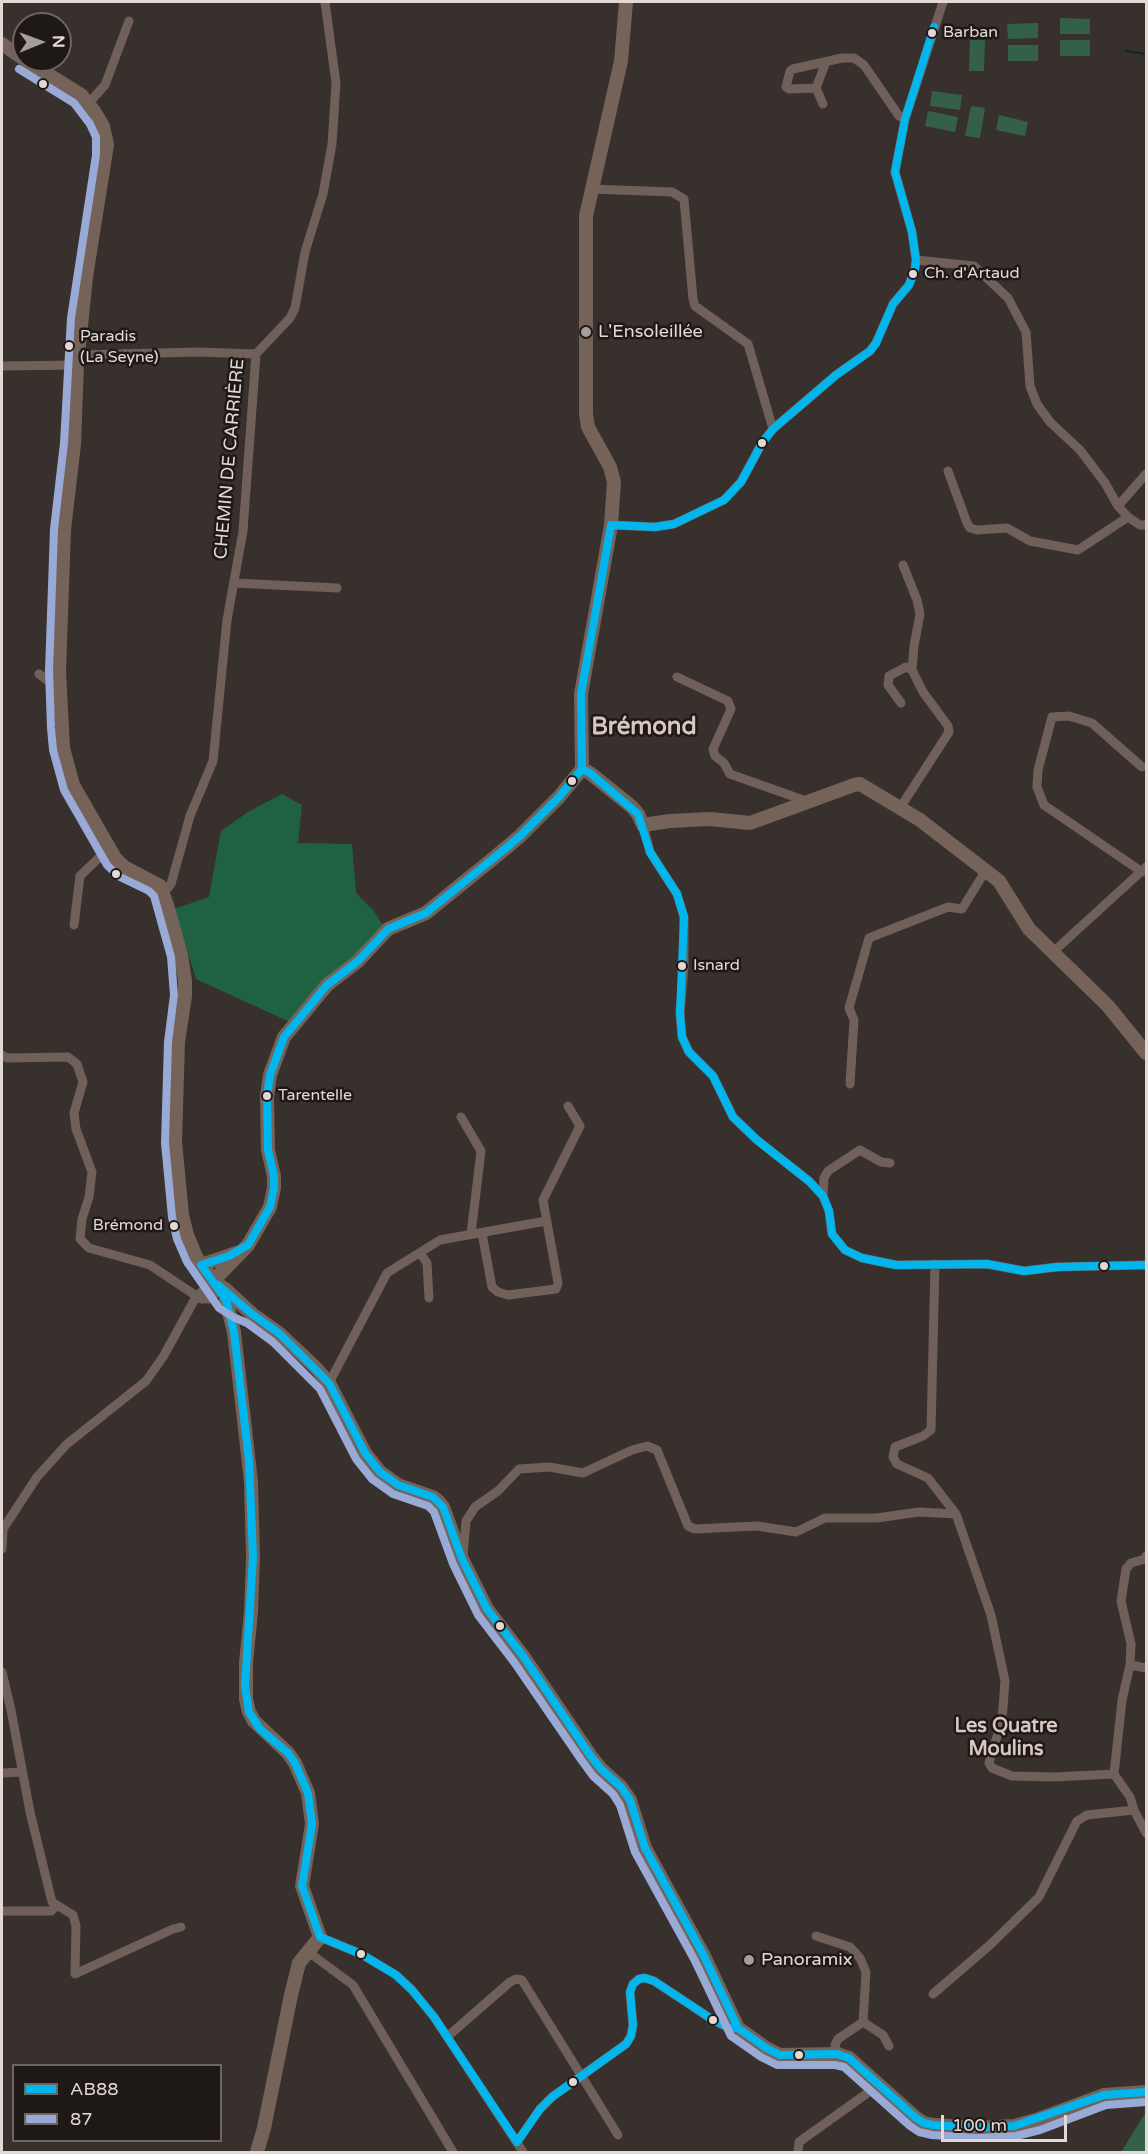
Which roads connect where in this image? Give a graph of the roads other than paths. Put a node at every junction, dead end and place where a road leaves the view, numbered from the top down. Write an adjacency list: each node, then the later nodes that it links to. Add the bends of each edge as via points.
1 (325, 2): 13 (street, CHEMIN DE CARRIÈRE, via 336,83 333,144 323,194 304,252 295,308)
2 (626, 2): 11 (street, via 621,61)
3 (943, 2): 10 (street)
4 (129, 21): 8 (street, via 105,85)
5 (826, 62): 7 (street); 7 (street, via 790,71 786,87 789,89); 10 (street, via 854,58 864,65)
6 (45, 72): 8 (street, via 72,88)
7 (816, 88): 9 (street)
8 (88, 104): 14 (street, via 103,126 106,156 86,277)
9 (823, 104)
10 (905, 119): 12 (street, via 896,172)
11 (591, 189): 16 (street, via 672,192 684,199 695,306 748,344); 21 (street, via 585,227 586,414 588,427 613,475)
12 (916, 260): 16 (street, via 909,285 893,304 870,351); 19 (street, via 974,266 1008,298 1026,332 1030,386 1036,404 1080,450)
13 (256, 354): 14 (street, via 198,352); 24 (street, CHEMIN DE CARRIÈRE, via 243,531)
14 (78, 360): 15 (street); 27 (street, via 64,530)
15 (2, 366)
16 (773, 429): 21 (street, via 741,482 724,500 674,524)
17 (948, 471): 20 (street, via 967,523 977,530 1007,528 1030,541 1078,549)
18 (1146, 474): 19 (street)
19 (1118, 506): 20 (street)
20 (1128, 517): 22 (street)
21 (611, 525): 32 (street, via 581,694)
22 (1146, 525)
23 (903, 565): 26 (street, via 920,614)
24 (234, 583): 25 (street); 39 (street, CHEMIN DE CARRIÈRE, via 213,761 190,816 171,884)
25 (337, 588)
26 (912, 670): 29 (street, via 906,666 889,676 888,685); 34 (street, via 949,732)
27 (59, 671): 30 (street); 30 (street, via 39,674 53,687)
28 (678, 677): 33 (street, via 728,701 731,708 713,749 730,774)
29 (901, 703)
30 (60, 707): 36 (street, via 63,748 73,785)
31 (1142, 767): 38 (street, via 1092,723 1069,716 1052,717 1037,787 1044,805)
32 (582, 769): 35 (street, via 632,807); 53 (street, via 560,797 511,844 426,914 388,929 358,962 327,985 284,1037 267,1096 268,1150 274,1188 270,1207)
33 (809, 802): 34 (street, via 860,784); 35 (street, via 750,823 710,819)
34 (900, 808): 37 (street)
35 (643, 825): 49 (street, via 650,852 677,894 684,917 680,1013 682,1037 689,1052 713,1076 733,1117 809,1180)
36 (109, 848): 39 (street, via 124,867 156,883); 40 (street, via 80,876)
37 (986, 870): 41 (street, via 999,881 1029,929); 45 (street, via 962,909 948,907 869,938 849,1008 854,1020)
38 (1144, 870): 41 (street)
39 (163, 891): 56 (street, via 185,981 177,1061 177,1168 184,1224)
40 (74, 925)
41 (1052, 953): 42 (street, via 1108,1006)
42 (1146, 1053)
43 (4, 1057): 44 (street); 59 (street, via 68,1057 77,1064 82,1082 74,1113 76,1129 92,1172 80,1239 89,1248 150,1265)
44 (2, 1067)
45 (850, 1084)
46 (568, 1106): 50 (street, via 580,1126 543,1200)
47 (460, 1117): 52 (street, via 481,1151)
48 (890, 1163): 49 (street, via 860,1150 828,1171)
49 (823, 1197): 55 (street, via 832,1234 845,1250 881,1263)
50 (546, 1221): 51 (street); 51 (street, via 558,1283 551,1291 508,1295 492,1287)
51 (482, 1233): 52 (street)
52 (471, 1234): 54 (street, via 440,1240)
53 (248, 1245): 56 (street); 58 (street)
54 (420, 1253): 60 (street, via 427,1263); 61 (street, via 387,1273)
55 (934, 1264): 57 (street, via 987,1264 1024,1271); 62 (street, via 931,1430 895,1447 893,1457 897,1464 928,1478)
56 (201, 1265): 58 (street)
57 (1146, 1265)
58 (225, 1294): 59 (street); 61 (street, via 298,1350); 78 (street, via 234,1332 252,1515 246,1699 254,1720 295,1763 308,1793 312,1824 302,1886)
59 (196, 1297): 63 (street, via 146,1381 67,1444 37,1478 3,1529)
60 (429, 1298)
61 (329, 1383): 65 (street, via 380,1472 398,1485 440,1502)
62 (956, 1515): 65 (street, via 920,1512 877,1518 825,1518 796,1532 757,1526 695,1529 688,1526 657,1450 647,1446 583,1473 549,1467 519,1469 470,1514); 71 (street, via 992,1615 1005,1681 1002,1720 989,1762 992,1768 1012,1776)
63 (2, 1549)
64 (1146, 1556): 66 (street, via 1126,1569 1121,1601 1131,1644)
65 (462, 1559): 82 (street, via 493,1617 590,1755 630,1800 645,1848)
66 (1130, 1665): 67 (street); 71 (street)
67 (1146, 1668)
68 (2, 1672): 69 (street)
69 (22, 1772): 70 (street); 74 (street, via 52,1902)
70 (2, 1773)
71 (1114, 1774): 72 (street)
72 (1134, 1810): 73 (street); 80 (street, via 1087,1815 1077,1821 1039,1897)
73 (1146, 1833)
74 (57, 1905): 75 (street, via 51,1911); 76 (street, via 73,1915 76,1926 75,1974)
75 (2, 1911)
76 (182, 1927)
77 (816, 1936): 81 (street, via 850,1947 860,1958 866,1972)
78 (320, 1937): 79 (street); 83 (street, via 352,1949 396,1975 423,2002)
79 (307, 1951): 91 (street, via 299,1963 291,1995); 92 (street, via 353,1985)
80 (933, 1994)
81 (863, 2022): 84 (street, via 883,2035); 85 (street, via 838,2039)
82 (738, 2028): 85 (street, via 780,2055); 86 (street, via 713,2020 654,1981 639,1979 630,1992 631,2036)
83 (447, 2037): 86 (street, via 510,1982 522,1980); 90 (street)
84 (889, 2046)
85 (837, 2054): 87 (street, via 855,2061)
86 (582, 2077): 89 (street); 90 (street, via 540,2109)
87 (880, 2084): 88 (street, via 924,2123 966,2128 1023,2124 1098,2097); 94 (street, via 799,2142)
88 (1146, 2092)
89 (618, 2135)
90 (517, 2142): 93 (street)
91 (257, 2152)
92 (453, 2152)
93 (523, 2152)
94 (798, 2152)

